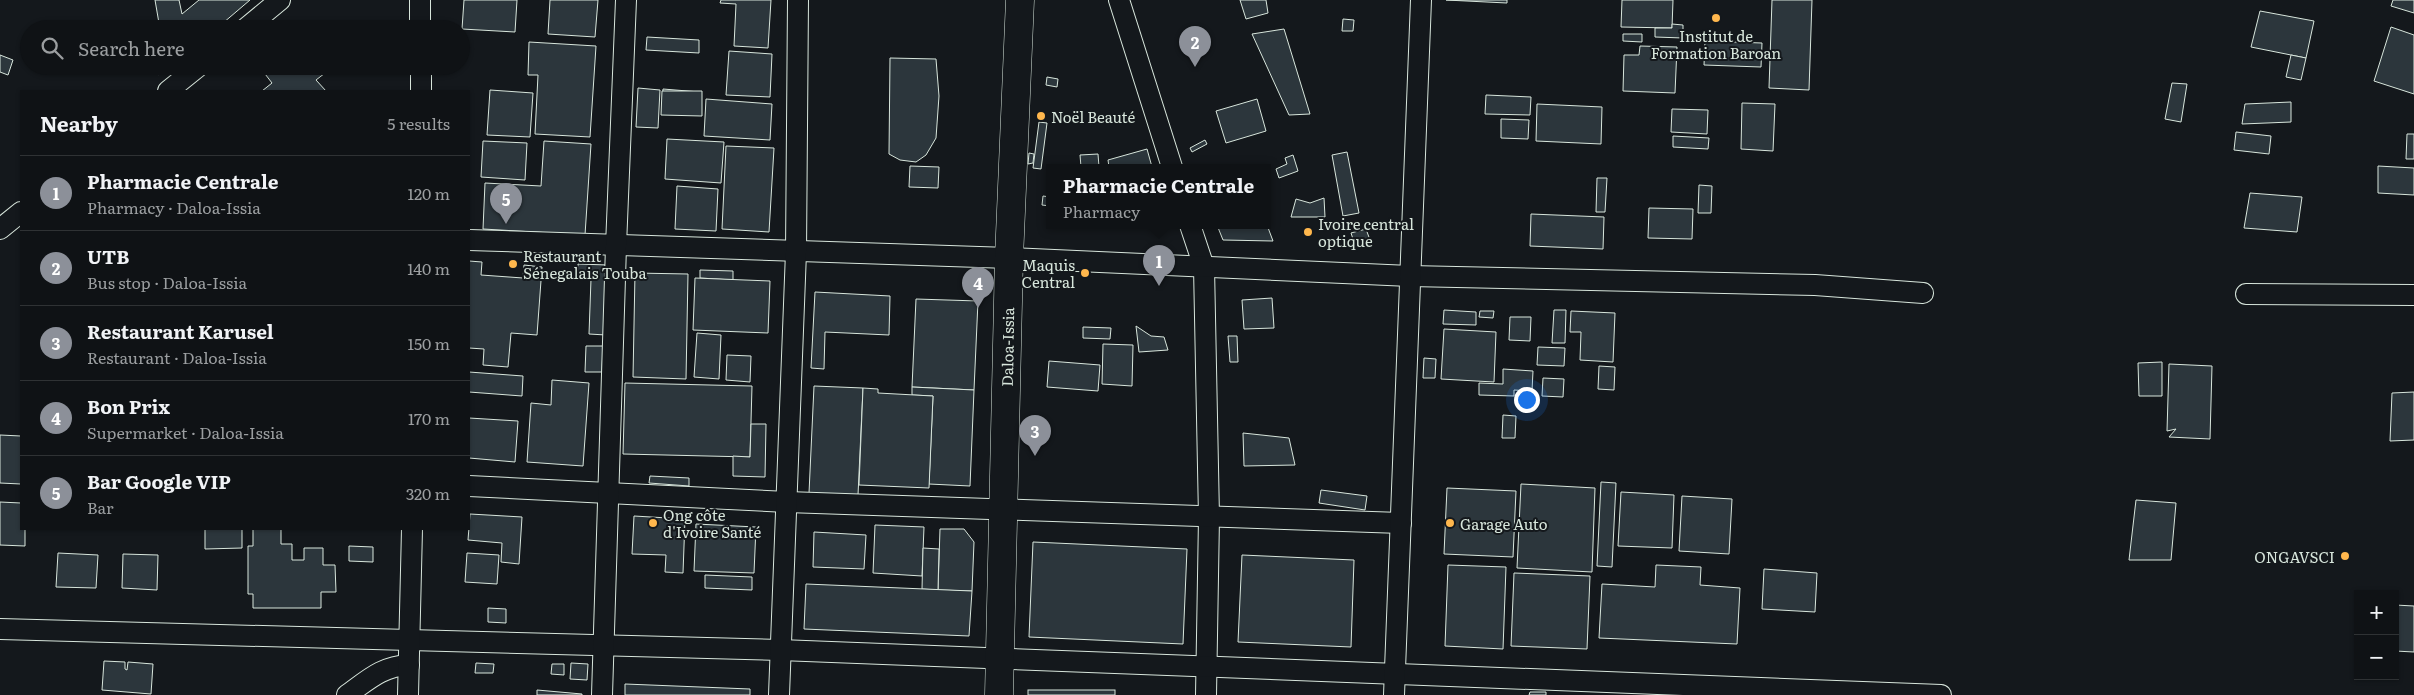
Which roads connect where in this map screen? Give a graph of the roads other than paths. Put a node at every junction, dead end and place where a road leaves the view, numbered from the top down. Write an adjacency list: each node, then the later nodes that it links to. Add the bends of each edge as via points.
1 (280, 0): 8 (street)
2 (420, 0): 9 (street)
3 (626, 0): 19 (street)
4 (798, 0): 20 (street)
5 (1020, 0): 21 (main road, Daloa-Issia)
6 (1119, 0): 14 (street)
7 (1422, 0): 23 (street)
8 (256, 20)
9 (420, 20)
10 (188, 75): 12 (street)
11 (420, 75): 13 (street)
12 (169, 90)
13 (421, 90)
14 (1171, 164)
15 (20, 213): 16 (street)
16 (8, 227)
17 (1191, 229): 22 (street)
18 (470, 240): 19 (street)
19 (616, 246): 20 (street); 28 (street)
20 (796, 252): 21 (street); 29 (street)
21 (1009, 258): 22 (street); 30 (main road, Daloa-Issia)
22 (1204, 267): 23 (street); 31 (street)
23 (1410, 276): 24 (street, via 1815,285); 32 (street)
24 (1923, 293)
25 (2246, 294): 26 (street)
26 (2414, 295)
27 (470, 486): 28 (street)
28 (610, 493): 29 (street); 36 (street)
29 (787, 502): 30 (street); 37 (street)
30 (1003, 509): 31 (street); 38 (main road, Daloa-Issia)
31 (1209, 517): 32 (street); 40 (street)
32 (1401, 523): 41 (street)
33 (412, 530): 35 (street)
34 (0, 629): 35 (street)
35 (410, 638): 36 (street); 39 (street)
36 (604, 644): 37 (street); 44 (street)
37 (780, 650): 38 (street); 45 (street)
38 (1000, 658): 40 (street); 46 (main road, Daloa-Issia)
39 (409, 665): 42 (street, via 381,671); 43 (street)
40 (1207, 666): 41 (street); 47 (street)
41 (1395, 673): 48 (street); 49 (street)
42 (347, 695)
43 (408, 695)
44 (602, 695)
45 (779, 695)
46 (999, 695)
47 (1206, 695)
48 (1394, 695)
49 (1941, 695)

